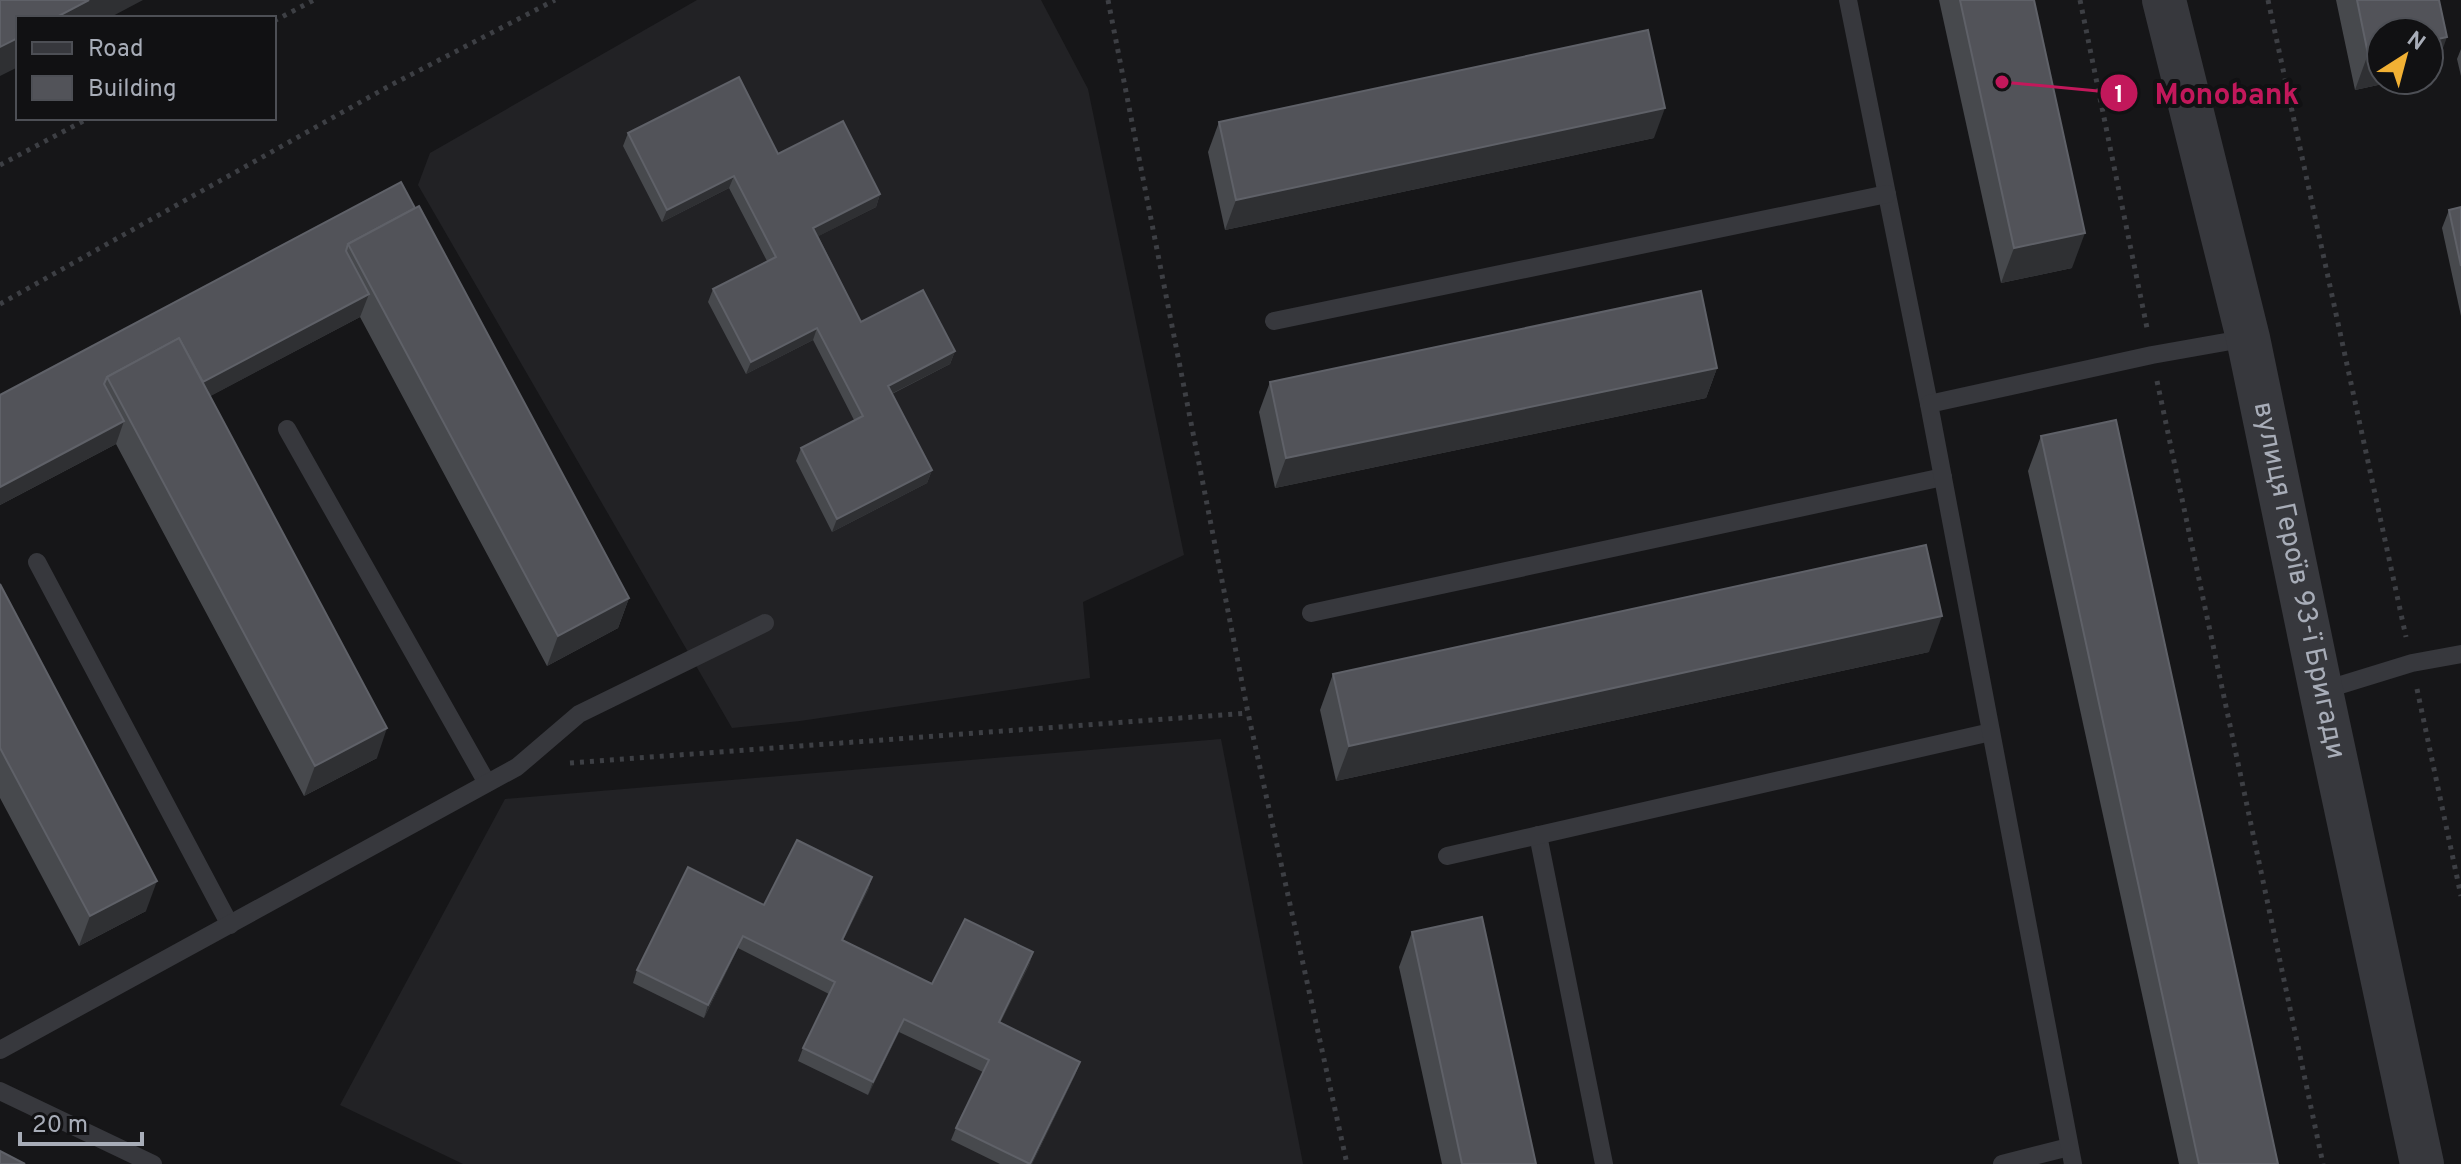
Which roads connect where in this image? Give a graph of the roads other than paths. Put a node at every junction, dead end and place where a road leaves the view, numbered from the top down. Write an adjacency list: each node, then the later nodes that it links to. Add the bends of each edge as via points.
1 (1848, 0): 3 (lane)
2 (2164, 0): 5 (street, вулиця Героїв 93-ї Бригади)
3 (1887, 194): 4 (lane); 6 (lane)
4 (1274, 321)
5 (2248, 338): 6 (lane); 13 (street, вулиця Героїв 93-ї Бригади)
6 (1929, 404): 8 (lane)
7 (287, 429): 15 (lane)
8 (1943, 477): 10 (lane); 14 (lane)
9 (37, 562): 18 (lane)
10 (1311, 613)
11 (765, 623): 15 (lane, via 579,714 517,767)
12 (2461, 654): 13 (lane)
13 (2321, 691): 25 (street, вулиця Героїв 93-ї Бригади)
14 (1991, 732): 16 (lane); 21 (lane)
15 (487, 783): 18 (lane)
16 (1538, 835): 17 (lane); 23 (lane)
17 (1447, 856)
18 (230, 925): 19 (lane)
19 (0, 1050)
20 (0, 1091): 22 (lane)
21 (2071, 1155): 24 (lane)
22 (153, 1164)
23 (1604, 1164)
24 (2002, 1164)
25 (2422, 1164)

